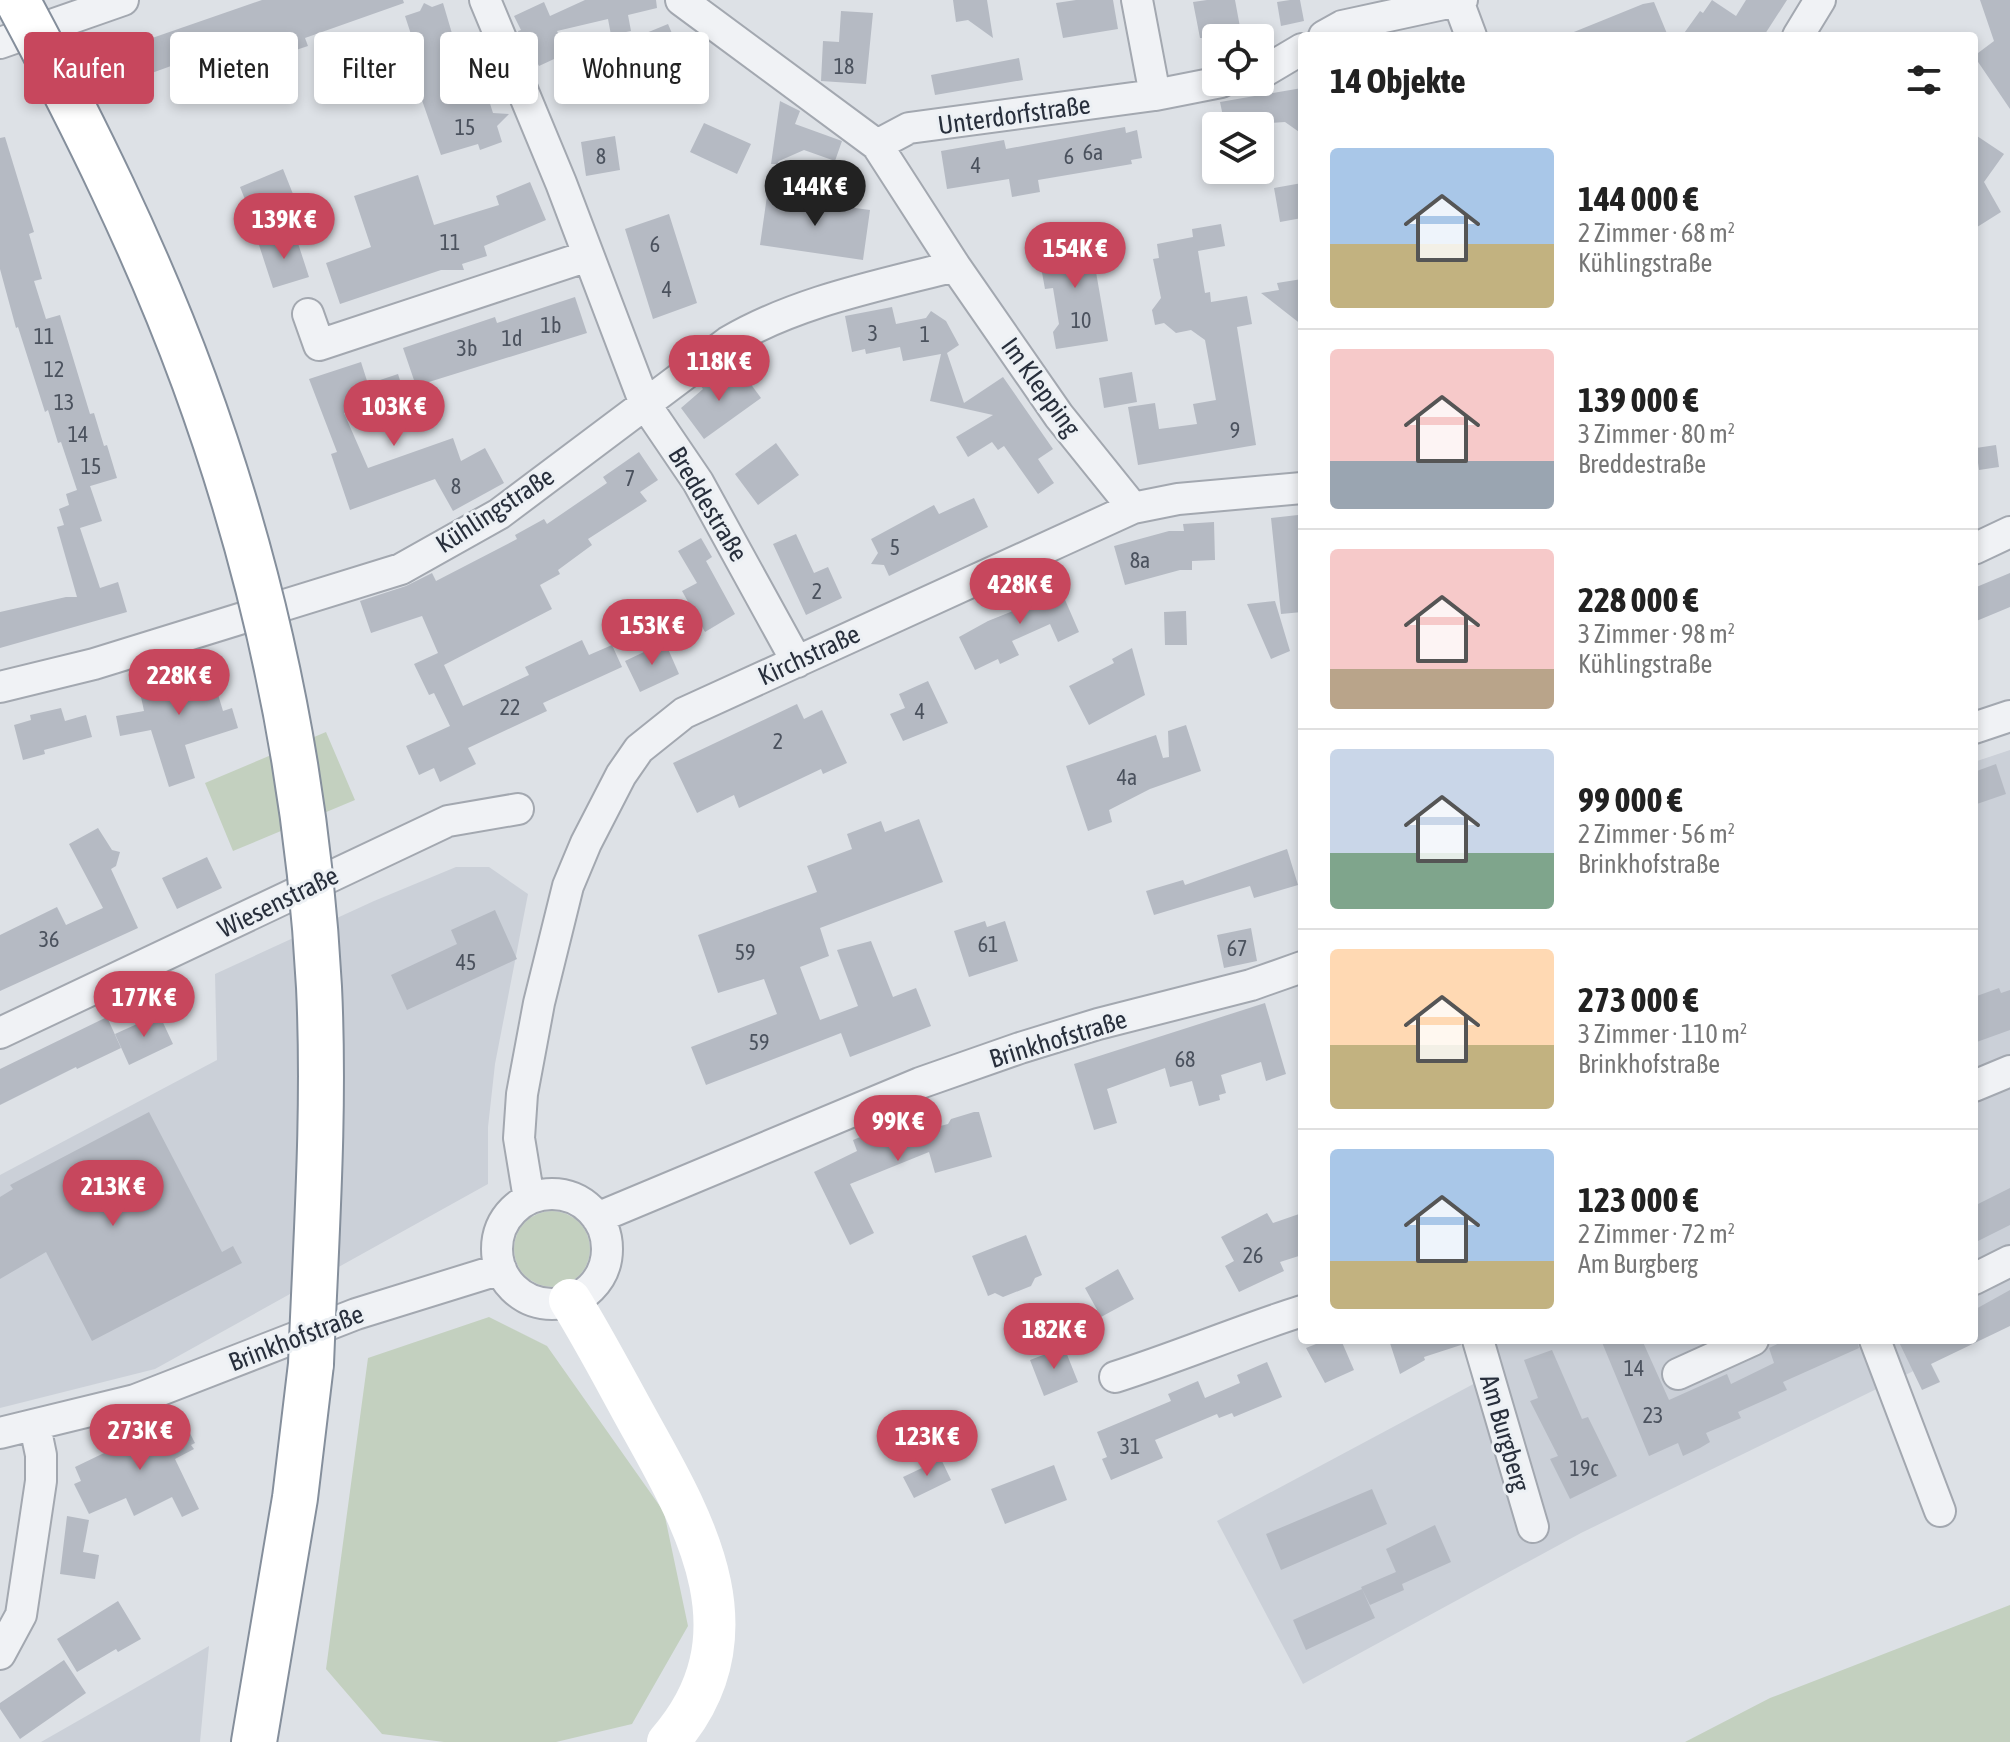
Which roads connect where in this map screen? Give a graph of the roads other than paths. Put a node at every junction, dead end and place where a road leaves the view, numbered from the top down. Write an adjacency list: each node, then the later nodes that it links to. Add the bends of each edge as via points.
1 (17, 0): 51 (highway, bridge, via 106,175 193,380 261,599 300,798 319,983 320,1215 305,1428)
2 (123, 0): 11 (street)
3 (485, 0): 17 (street, Breddestraße)
4 (681, 0): 16 (street, Im Klepping)
5 (1137, 0): 15 (street)
6 (1460, 0): 8 (street); 9 (street)
7 (1820, 0): 10 (street)
8 (1331, 32)
9 (1470, 32)
10 (1800, 32)
11 (0, 43)
12 (1298, 51): 13 (street)
13 (1274, 66)
14 (1202, 86): 15 (street, Unterdorfstraße)
15 (1155, 95): 16 (street, Unterdorfstraße, via 909,128)
16 (877, 145): 18 (street, Im Klepping)
17 (588, 256): 19 (street, via 319,345); 20 (street, Breddestraße)
18 (955, 266): 20 (street, Kühlingstraße, via 801,308 756,326); 22 (street, Im Klepping, via 1059,416)
19 (308, 314)
20 (645, 404): 25 (street, Breddestraße, via 698,482); 26 (street, Kühlingstraße, via 499,514 401,569 94,664)
21 (1298, 488): 22 (street, Kirchstraße)
22 (1133, 508): 25 (street, Kirchstraße)
23 (2010, 532): 24 (street)
24 (1978, 547)
25 (797, 662): 34 (street, Kirchstraße, via 684,713 648,741 621,775 586,843 557,923 522,1094 519,1138)
26 (0, 687)
27 (2010, 716): 28 (street)
28 (1978, 727)
29 (518, 809): 31 (street, Wiesenstraße, via 448,821)
30 (1298, 968): 35 (street, Brinkhofstraße, via 1098,1024 920,1083)
31 (0, 1033)
32 (2010, 1071): 33 (street)
33 (1978, 1084)
34 (529, 1199): 35 (street, via 566,1196); 37 (street, via 508,1216 501,1230)
35 (597, 1218): 39 (street, via 606,1238 606,1261 589,1289)
36 (2010, 1261): 38 (street)
37 (501, 1269): 39 (street, via 515,1289 535,1301); 46 (street, Brinkhofstraße, via 356,1314 135,1400)
38 (1978, 1277)
39 (570, 1300): 52 (street, via 680,1497 710,1578 714,1627 708,1667 696,1700)
40 (1298, 1312): 45 (street)
41 (1479, 1344): 49 (street, Am Burgberg)
42 (1744, 1344): 44 (street)
43 (1877, 1344): 48 (street)
44 (1678, 1374)
45 (1115, 1377)
46 (35, 1426): 47 (street, Brinkhofstraße); 50 (street, via 41,1481 21,1615)
47 (0, 1433)
48 (1940, 1511)
49 (1533, 1527)
50 (0, 1654)
51 (254, 1742)
52 (668, 1742)

